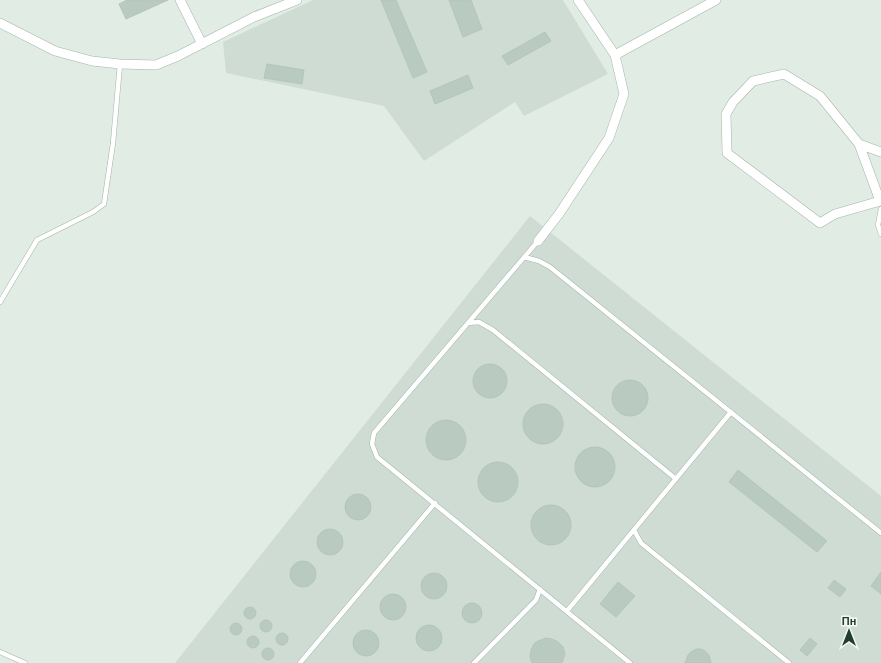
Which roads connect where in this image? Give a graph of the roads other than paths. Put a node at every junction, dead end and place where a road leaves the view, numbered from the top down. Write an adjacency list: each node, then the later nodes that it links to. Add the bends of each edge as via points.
1 (180, 0): 6 (street)
2 (297, 0): 6 (street, via 254,17)
3 (578, 0): 7 (street)
4 (716, 0): 7 (street)
5 (0, 23): 8 (street, via 55,51 92,61)
6 (202, 44): 8 (street, via 156,65)
7 (616, 55): 13 (street, via 624,94 609,138)
8 (120, 64): 15 (lane, via 113,143 104,204 37,240)
9 (859, 144): 10 (street); 11 (street); 11 (street, via 820,96 784,74 753,81 733,102 726,114 727,153 820,223 835,214)
10 (881, 152)
11 (881, 205): 12 (lane, via 878,225)
12 (881, 234)
13 (538, 241): 14 (lane)
14 (524, 258): 16 (lane); 17 (lane, via 539,261 550,267)
15 (0, 302)
16 (468, 323): 18 (lane, via 479,322 493,330); 19 (lane, via 374,433 372,444 377,457)
17 (731, 412): 18 (lane); 21 (lane)
18 (676, 479): 20 (lane)
19 (435, 503): 22 (lane); 26 (lane)
20 (634, 530): 23 (lane); 29 (lane, via 641,543)
21 (881, 533)
22 (540, 589): 23 (lane); 27 (lane, via 536,600)
23 (567, 611): 28 (lane)
24 (0, 652): 25 (lane)
25 (25, 663)
26 (300, 663)
27 (474, 663)
28 (630, 663)
29 (789, 663)

